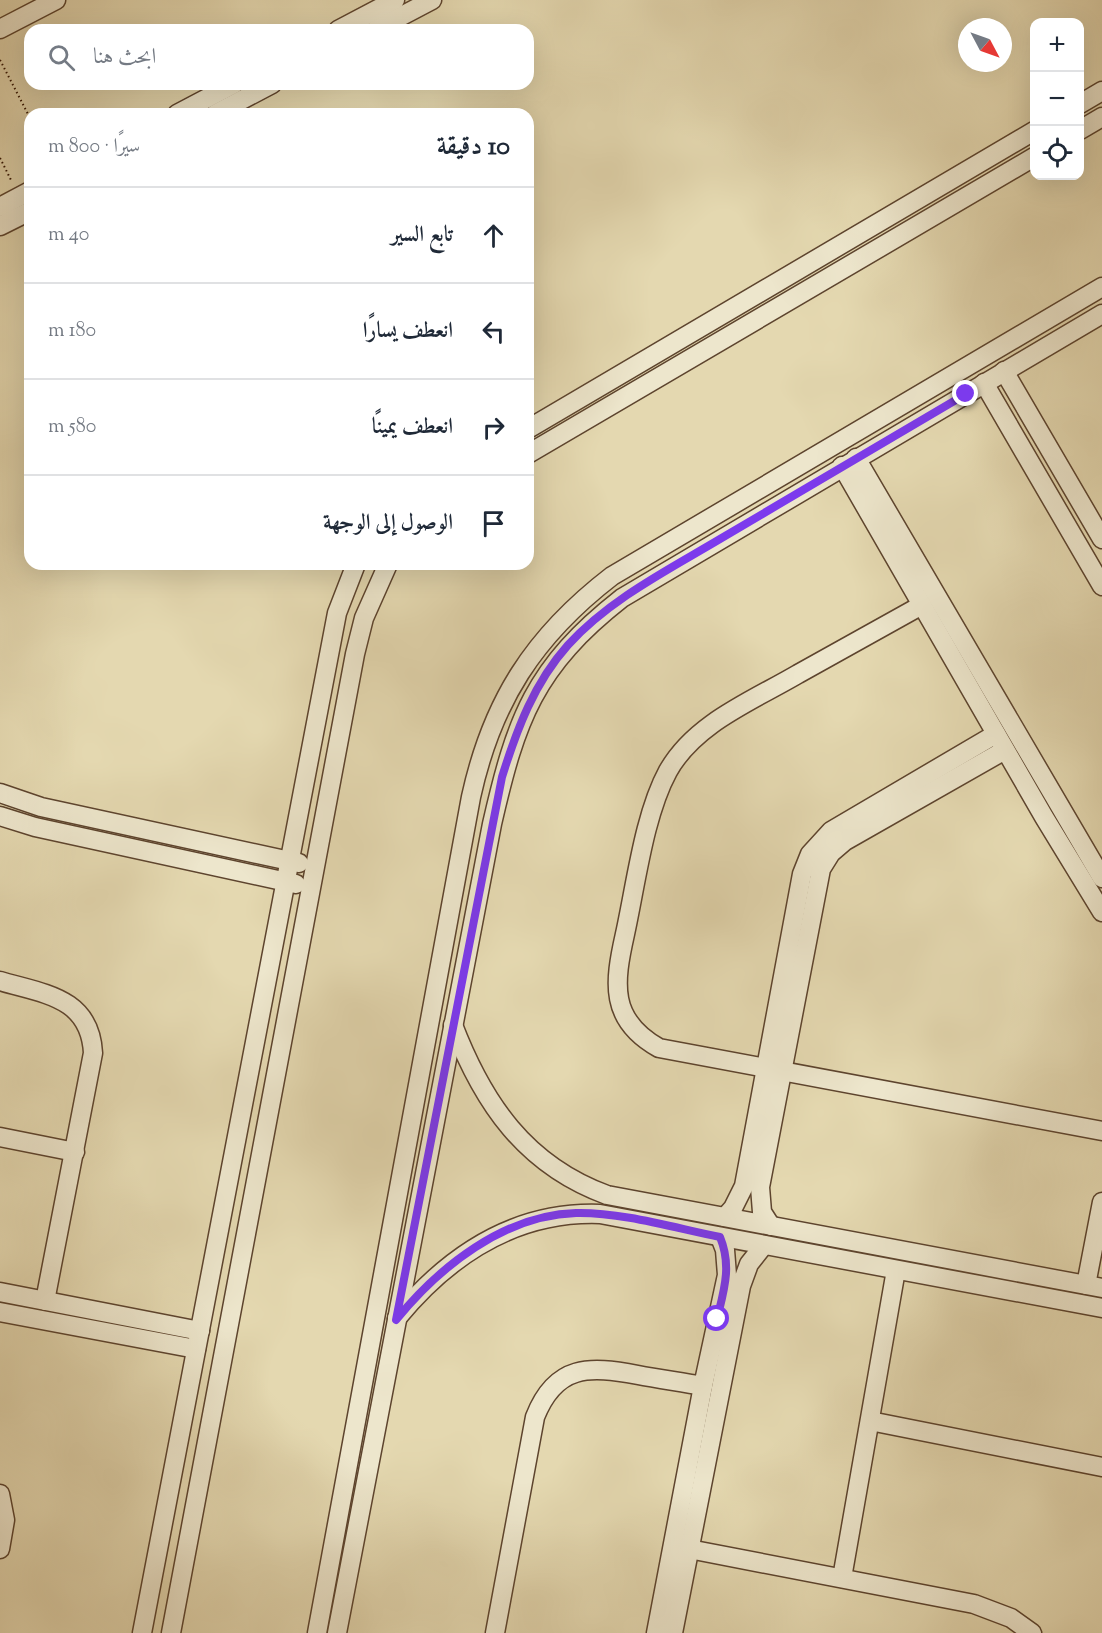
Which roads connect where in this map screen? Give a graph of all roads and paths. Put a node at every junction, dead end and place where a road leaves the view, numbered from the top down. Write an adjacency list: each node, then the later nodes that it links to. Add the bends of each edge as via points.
1 (56, 0): 6 (street)
2 (395, 0): 4 (street)
3 (432, 0): 5 (street)
4 (349, 24)
5 (386, 24)
6 (0, 29)
7 (0, 60): 12 (path)
8 (223, 90): 13 (street)
9 (260, 90): 14 (street)
10 (1102, 91): 11 (street)
11 (1084, 102)
12 (25, 108)
13 (188, 108)
14 (226, 108)
15 (1102, 117): 16 (street)
16 (1084, 128)
17 (1030, 134): 29 (street)
18 (0, 158): 20 (path)
19 (1030, 160): 30 (street)
20 (24, 194)
21 (24, 200): 23 (street)
22 (24, 202): 24 (street)
23 (0, 207)
24 (0, 226)
25 (1102, 287): 75 (street, via 612,576 561,619 514,682 489,732 471,797)
26 (1102, 314): 27 (street)
27 (1004, 371): 28 (street); 32 (street)
28 (984, 383): 31 (street); 35 (street)
29 (534, 425)
30 (534, 450)
31 (849, 462): 36 (street); 42 (street); 47 (street, via 622,598 581,632 541,681 525,712 502,777)
32 (1102, 539)
33 (354, 570): 40 (street, via 337,613)
34 (385, 570): 41 (street, via 357,645)
35 (1102, 586)
36 (922, 605): 37 (street); 48 (street, via 712,723 681,752 656,799 618,964 617,996 622,1013 644,1040 659,1048)
37 (1001, 742): 45 (street); 48 (street, via 844,841 825,860 817,879)
38 (0, 793): 40 (street, via 41,807)
39 (0, 816): 43 (street)
40 (290, 860): 41 (street); 43 (street)
41 (315, 867): 44 (street)
42 (1102, 878)
43 (286, 882): 44 (street); 64 (street)
44 (311, 887): 74 (street)
45 (1102, 912)
46 (0, 981): 51 (street, via 60,998 86,1021 93,1053)
47 (452, 1024): 53 (street, via 465,1056 499,1114 533,1152 560,1174 607,1194); 63 (street)
48 (774, 1070): 49 (street); 53 (street, via 744,1186); 54 (street, via 759,1196 762,1212)
49 (1102, 1131)
50 (0, 1137): 51 (street)
51 (75, 1152): 60 (street)
52 (1102, 1202): 58 (street)
53 (725, 1217): 54 (street)
54 (771, 1226): 58 (street)
55 (720, 1237): 56 (street); 63 (street, via 600,1214 550,1216 503,1233 459,1258 417,1293); 66 (street, via 727,1275)
56 (765, 1245): 57 (street); 71 (street, via 749,1264 741,1286)
57 (897, 1270): 61 (street); 67 (street)
58 (1094, 1287)
59 (0, 1292): 60 (street)
60 (45, 1301): 64 (street)
61 (1102, 1308)
62 (0, 1312): 65 (street)
63 (396, 1320): 76 (street)
64 (200, 1331): 65 (street)
65 (196, 1349): 73 (street)
66 (703, 1386): 77 (street, via 603,1368 576,1372 553,1386 535,1417); 78 (street)
67 (870, 1421): 68 (street); 72 (street)
68 (1102, 1467)
69 (0, 1494): 70 (street, via 5,1520)
70 (0, 1548)
71 (689, 1549): 72 (street); 79 (street)
72 (842, 1578): 80 (street, via 974,1604 1011,1618)
73 (142, 1633)
74 (171, 1633)
75 (317, 1633)
76 (337, 1633)
77 (495, 1633)
78 (656, 1633)
79 (674, 1633)
80 (1032, 1633)

